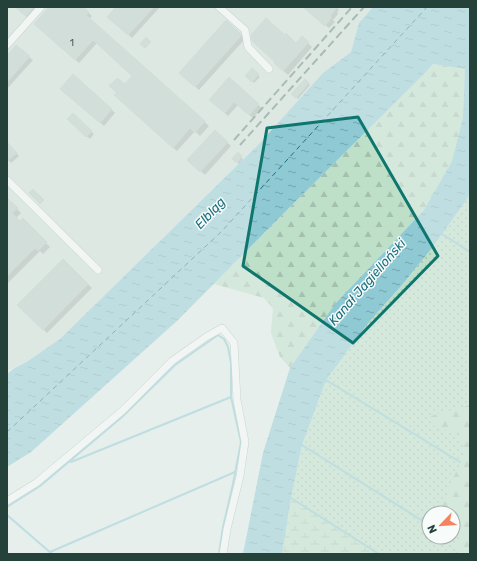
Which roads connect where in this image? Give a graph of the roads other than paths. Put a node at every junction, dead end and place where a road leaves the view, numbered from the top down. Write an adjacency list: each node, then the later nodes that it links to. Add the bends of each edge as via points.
1 (41, 7): 3 (street)
2 (219, 7): 4 (street, via 245,30 248,47)
3 (7, 45)
4 (269, 69)
5 (7, 180): 6 (street)
6 (98, 270)
7 (7, 501): 8 (street, via 36,484 122,411 172,361 222,328 234,343 237,400 245,442)
8 (223, 554)

